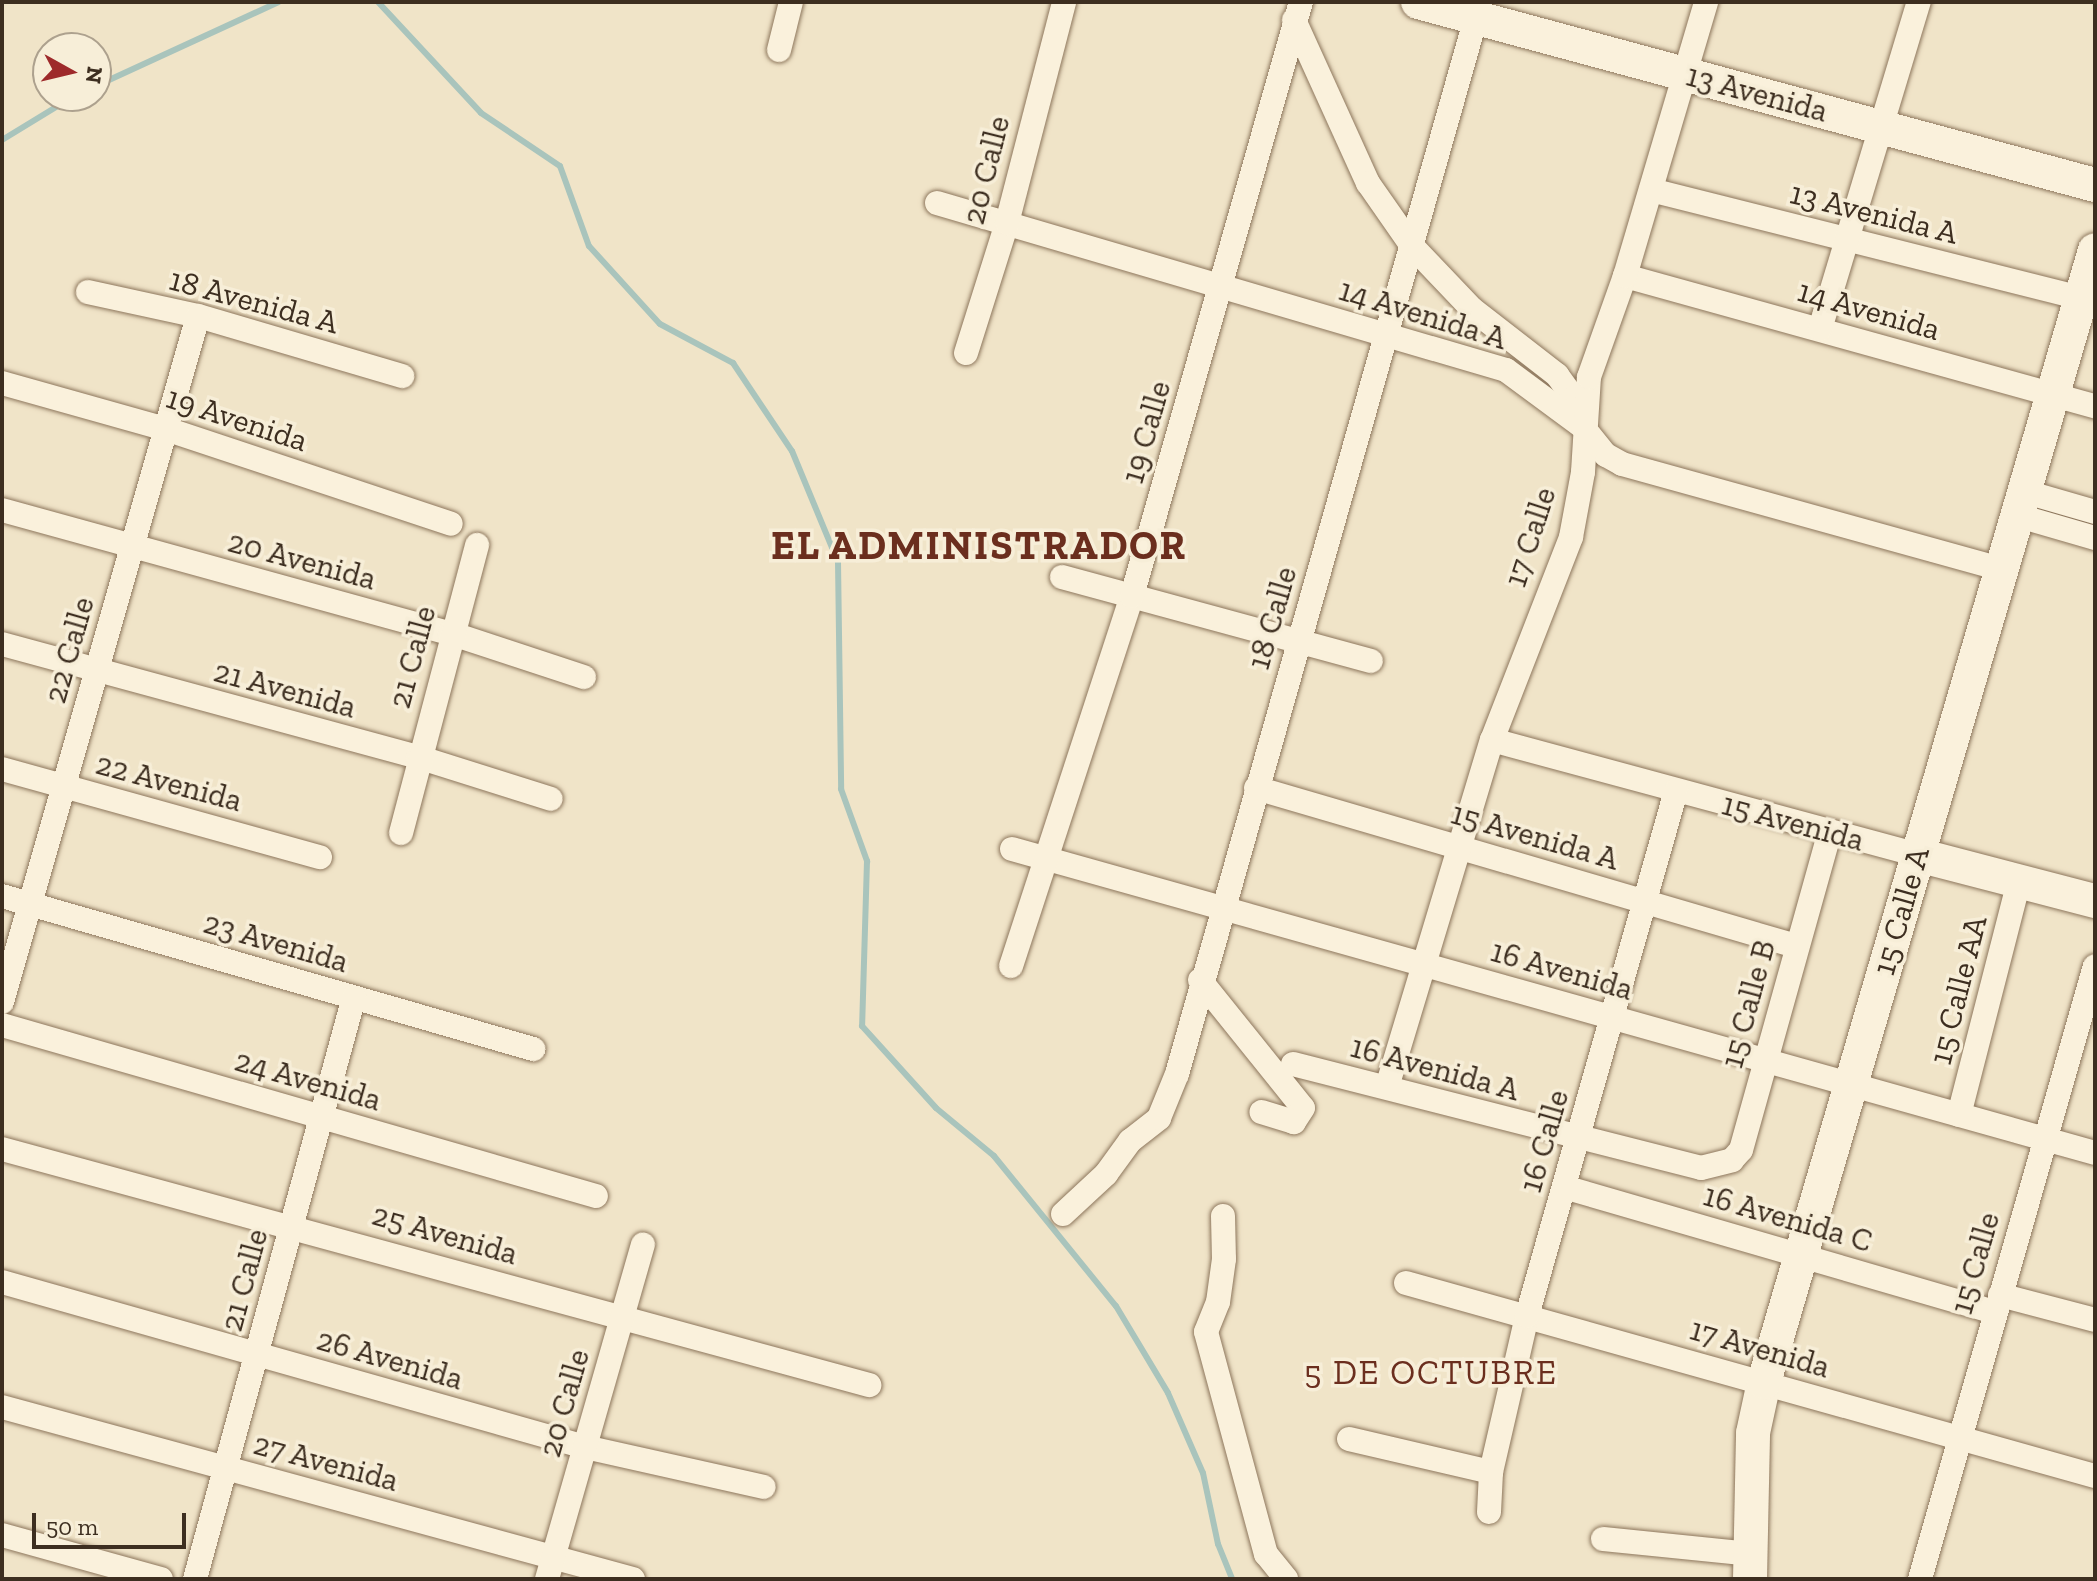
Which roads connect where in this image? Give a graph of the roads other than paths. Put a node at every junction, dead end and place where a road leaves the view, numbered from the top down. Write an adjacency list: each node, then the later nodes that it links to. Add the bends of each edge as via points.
1 (791, 2): 8 (street)
2 (1064, 2): 14 (street, 20 Calle)
3 (1418, 2): 7 (street, 13 Avenida)
4 (1706, 2): 9 (street, 17 Calle)
5 (1919, 2): 10 (street)
6 (1294, 9): 16 (street, via 1368,183); 19 (street, 19 Calle)
7 (1479, 10): 9 (street, 13 Avenida); 16 (street, 18 Calle)
8 (779, 50)
9 (1685, 74): 10 (street, 13 Avenida); 12 (street, 17 Calle)
10 (1881, 127): 11 (street, 13 Avenida); 15 (street)
11 (2095, 185)
12 (1651, 190): 15 (street, 13 Avenida A); 18 (street, 17 Calle)
13 (937, 203): 14 (street, 14 Avenida A)
14 (1007, 223): 19 (street, 14 Avenida A); 25 (street, 20 Calle)
15 (1847, 239): 21 (street, 13 Avenida A); 23 (street)
16 (1412, 246): 24 (street, 18 Calle); 31 (street, via 1472,309 1557,375 1574,398)
17 (2095, 250): 21 (street, 15 Calle A)
18 (1625, 276): 23 (street, 14 Avenida); 31 (street, 17 Calle, via 1589,377)
19 (1221, 288): 24 (street, 14 Avenida A); 41 (street, 19 Calle)
20 (88, 292): 22 (street, 18 Avenida A)
21 (2081, 298): 28 (street, 15 Calle A)
22 (198, 316): 26 (street, 18 Avenida A); 30 (street, 22 Calle)
23 (1820, 329): 28 (street, 14 Avenida)
24 (1386, 334): 31 (street, 14 Avenida A, via 1506,370); 43 (street, 18 Calle)
25 (966, 353)
26 (402, 376)
27 (2, 383): 30 (street, 19 Avenida)
28 (2053, 395): 29 (street, 14 Avenida); 32 (street, 15 Calle A)
29 (2095, 406)
30 (166, 429): 35 (street, 19 Avenida); 38 (street, 22 Calle)
31 (1585, 430): 39 (street, 14 Avenida A, via 1606,455 1622,464); 48 (street, 17 Calle, via 1571,537)
32 (2022, 504): 34 (street); 36 (street); 39 (street, 15 Calle A)
33 (2, 510): 38 (street, 20 Avenida)
34 (2095, 512)
35 (451, 524)
36 (2095, 538)
37 (477, 545): 42 (street, 21 Calle)
38 (133, 547): 42 (street, 20 Avenida); 46 (street, 22 Calle)
39 (2003, 570): 59 (street, 15 Calle A)
40 (1062, 577): 41 (street)
41 (1132, 596): 43 (street); 61 (street, 19 Calle)
42 (450, 633): 47 (street, 20 Avenida); 49 (street, 21 Calle)
43 (1298, 641): 45 (street); 52 (street, 18 Calle)
44 (2, 644): 46 (street, 21 Avenida)
45 (1371, 661)
46 (97, 671): 49 (street, 21 Avenida); 51 (street, 22 Calle)
47 (584, 677)
48 (1492, 740): 53 (street, 15 Avenida); 57 (street, 17 Calle)
49 (418, 757): 54 (street, 21 Avenida); 56 (street, 21 Calle)
50 (2, 769): 51 (street, 22 Avenida)
51 (62, 786): 60 (street, 22 Avenida); 66 (street, 22 Calle)
52 (1256, 788): 57 (street, 15 Avenida A); 67 (street, 18 Calle)
53 (1676, 791): 55 (street, 15 Avenida); 65 (street, 16 Calle)
54 (551, 799)
55 (1830, 831): 59 (street, 15 Avenida); 68 (street, 15 Calle B)
56 (401, 833)
57 (1461, 848): 65 (street, 15 Avenida A); 69 (street, 17 Calle)
58 (1012, 849): 61 (street, 16 Avenida)
59 (1918, 855): 62 (street, 15 Avenida); 80 (street, 15 Calle A)
60 (320, 857)
61 (1047, 859): 67 (street, 16 Avenida); 70 (street, 19 Calle)
62 (2019, 882): 64 (street, 15 Avenida); 83 (street, 15 Calle AA)
63 (2, 896): 66 (street, 23 Avenida)
64 (2095, 901)
65 (1646, 902): 68 (street, 15 Avenida A); 75 (street, 16 Calle)
66 (29, 904): 73 (street, 23 Avenida); 74 (street, 22 Calle)
67 (1221, 908): 69 (street, 16 Avenida); 72 (street, 18 Calle)
68 (1796, 946): 78 (street, 15 Calle B)
69 (1426, 965): 75 (street, 16 Avenida); 81 (street, 17 Calle)
70 (1011, 966)
71 (2095, 966): 85 (street, 15 Calle)
72 (1200, 980): 82 (street, via 1303,1108 1294,1122); 92 (street, 18 Calle, via 1177,1074 1159,1118 1130,1141 1106,1174)
73 (354, 997): 77 (street, 23 Avenida); 84 (street, 21 Calle)
74 (2, 1002)
75 (1615, 1018): 78 (street, 16 Avenida); 86 (street, 16 Calle)
76 (2, 1025): 84 (street, 24 Avenida)
77 (533, 1049)
78 (1766, 1061): 80 (street, 16 Avenida); 89 (street, 15 Calle B, via 1741,1150 1732,1160)
79 (1293, 1064): 81 (street, 16 Avenida A)
80 (1851, 1084): 83 (street, 16 Avenida); 96 (street, 15 Calle A)
81 (1387, 1087): 86 (street, 16 Avenida A)
82 (1261, 1112)
83 (1959, 1115): 85 (street, 16 Avenida)
84 (321, 1117): 91 (street, 24 Avenida); 94 (street, 21 Calle)
85 (2043, 1138): 88 (street, 16 Avenida); 99 (street, 15 Calle)
86 (1576, 1140): 89 (street, 16 Avenida A); 90 (street, 16 Calle)
87 (2, 1149): 94 (street, 25 Avenida)
88 (2095, 1153)
89 (1701, 1168)
90 (1564, 1187): 96 (street, 16 Avenida C); 100 (street, 16 Calle)
91 (596, 1196)
92 (1063, 1214)
93 (1223, 1216): 122 (street, via 1218,1302 1206,1332 1266,1554)
94 (292, 1225): 101 (street, 25 Avenida); 103 (street, 21 Calle)
95 (643, 1245): 101 (street, 20 Calle)
96 (1801, 1255): 99 (street, 16 Avenida C); 104 (street, 15 Calle A)
97 (2, 1282): 103 (street, 26 Avenida)
98 (1406, 1283): 100 (street, 17 Avenida)
99 (1997, 1303): 102 (street, 16 Avenida C); 108 (street, 15 Calle)
100 (1527, 1316): 104 (street, 17 Avenida); 111 (street, 16 Calle)
101 (623, 1317): 105 (street, 25 Avenida); 109 (street, 20 Calle)
102 (2095, 1320)
103 (256, 1355): 109 (street, 26 Avenida); 110 (street, 21 Calle)
104 (1764, 1382): 108 (street, 17 Avenida); 117 (street, 15 Calle A, via 1753,1433)
105 (869, 1385)
106 (2, 1407): 110 (street, 27 Avenida)
107 (1349, 1439): 111 (street)
108 (1959, 1439): 112 (street, 17 Avenida); 123 (street, 15 Calle)
109 (585, 1447): 113 (street, 26 Avenida); 118 (street, 20 Calle)
110 (225, 1468): 118 (street, 27 Avenida); 120 (street, 21 Calle)
111 (1491, 1472): 114 (street, 16 Calle)
112 (2095, 1476)
113 (764, 1487)
114 (1489, 1512)
115 (2, 1535): 119 (street)
116 (1603, 1539): 117 (street)
117 (1750, 1567)
118 (550, 1568): 121 (street, 27 Avenida)
119 (161, 1579)
120 (195, 1579)
121 (633, 1579)
122 (1286, 1579)
123 (1920, 1579)

